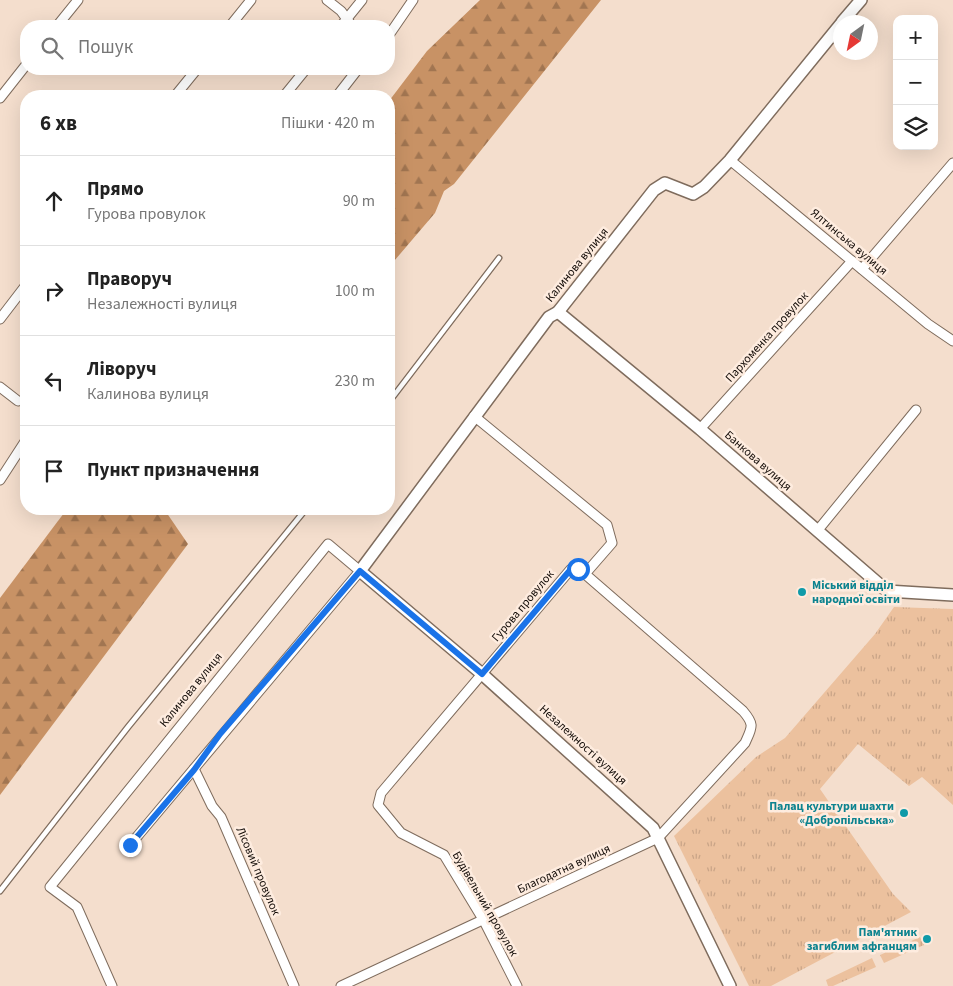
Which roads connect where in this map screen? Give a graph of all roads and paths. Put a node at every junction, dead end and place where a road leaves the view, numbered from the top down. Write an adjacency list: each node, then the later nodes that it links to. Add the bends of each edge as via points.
1 (78, 0): 8 (street)
2 (251, 0): 9 (street)
3 (326, 0): 10 (street)
4 (362, 0): 11 (street)
5 (413, 0): 12 (street)
6 (860, 0): 7 (street, Калинова вулиця)
7 (848, 15)
8 (62, 20)
9 (235, 20)
10 (348, 20)
11 (351, 20)
12 (395, 26)
13 (833, 34): 22 (street, Калинова вулиця)
14 (20, 73): 21 (street)
15 (192, 75): 18 (street)
16 (301, 75): 19 (street)
17 (353, 75): 20 (street)
18 (180, 90)
19 (289, 90)
20 (342, 90)
21 (0, 98)
22 (730, 160): 25 (street, Ялтинська вулиця); 28 (street, Калинова вулиця, via 693,194 665,183 654,190)
23 (953, 163): 26 (street)
24 (499, 258): 32 (lane)
25 (852, 261): 26 (street, Ялтинська вулиця); 36 (street, Пархоменка провулок)
26 (862, 269): 30 (street, Ялтинська вулиця)
27 (20, 293): 29 (street)
28 (558, 312): 35 (street, Калинова вулиця, via 549,317); 36 (street, Банкова вулиця)
29 (0, 319)
30 (953, 341)
31 (0, 387): 33 (street)
32 (395, 394)
33 (18, 401)
34 (916, 410): 40 (street)
35 (474, 416): 41 (street, Калинова вулиця); 42 (street, via 607,525 612,544)
36 (700, 429): 40 (street, Банкова вулиця)
37 (20, 449): 38 (street)
38 (0, 480)
39 (301, 515): 49 (lane, via 134,720)
40 (818, 530): 43 (street, Банкова вулиця, via 887,591)
41 (360, 571): 44 (street, Незалежності вулиця); 45 (street, Калинова вулиця, via 220,734); 51 (street, Калинова вулиця, via 328,544 50,887 77,907)
42 (585, 574): 44 (street, Гурова провулок, via 571,569); 47 (street, Благодатна вулиця, via 752,720 745,743)
43 (953, 595)
44 (482, 674): 46 (street, Гурова провулок, via 381,793); 47 (street, Незалежності вулиця, via 642,816)
45 (194, 770): 48 (street, Калинова вулиця); 52 (street, Лісовий провулок, via 221,818)
46 (378, 805): 50 (street, Будівельний провулок, via 402,833 444,855)
47 (658, 838): 50 (street, Благодатна вулиця); 55 (street, Незалежності вулиця)
48 (130, 845)
49 (0, 892)
50 (484, 921): 53 (street, Благодатна вулиця); 54 (street, Будівельний провулок)
51 (112, 986)
52 (294, 986)
53 (341, 986)
54 (517, 986)
55 (730, 986)

